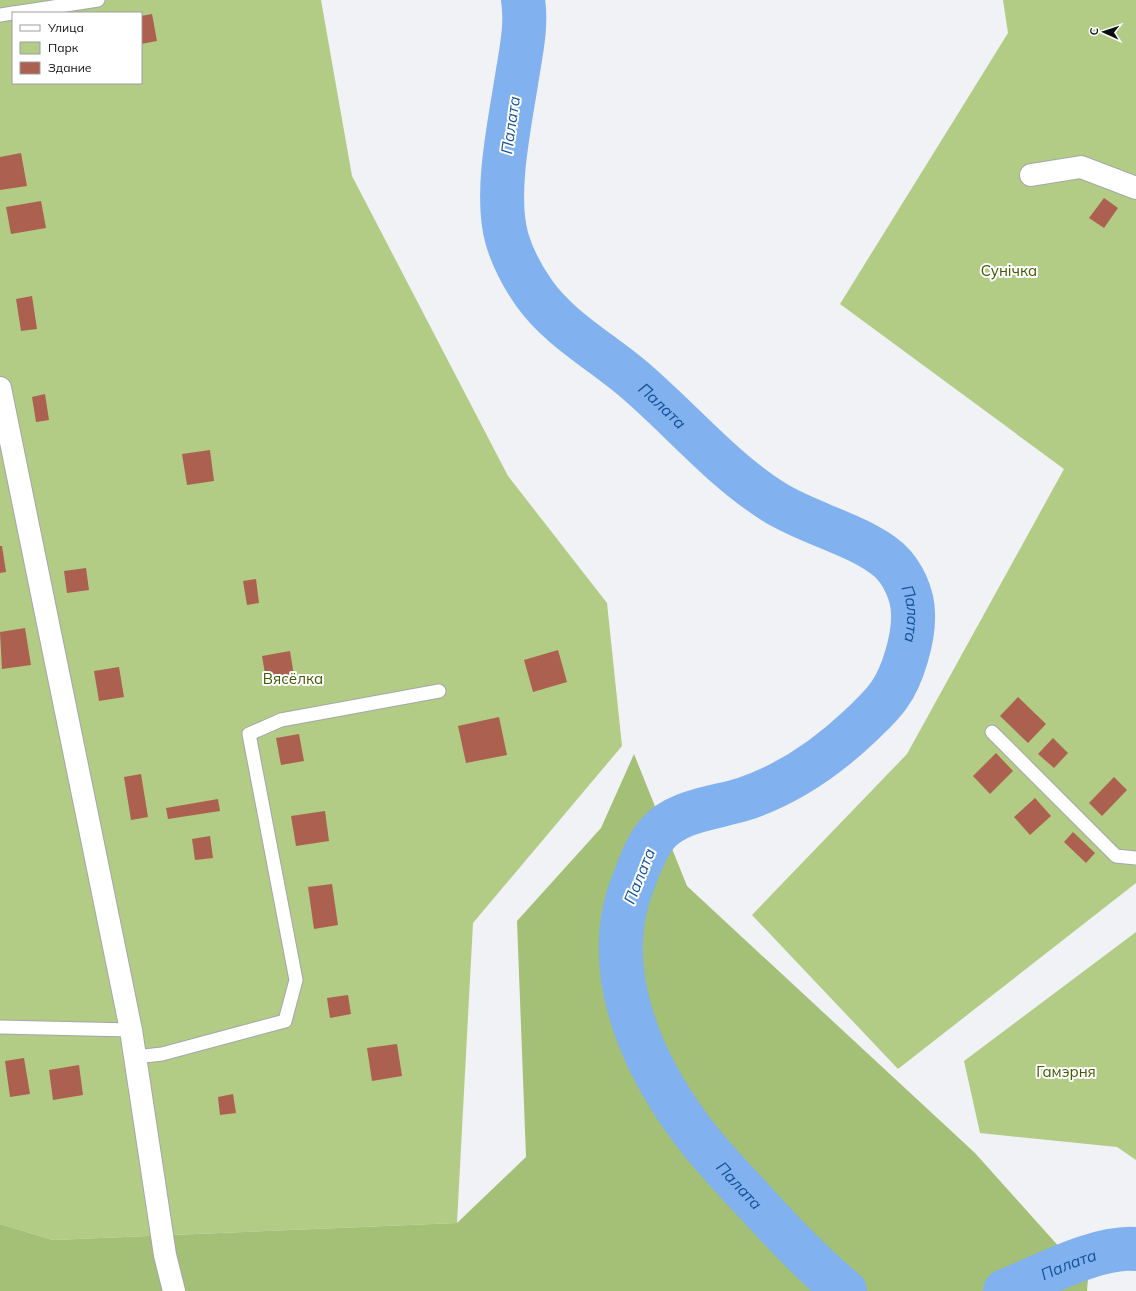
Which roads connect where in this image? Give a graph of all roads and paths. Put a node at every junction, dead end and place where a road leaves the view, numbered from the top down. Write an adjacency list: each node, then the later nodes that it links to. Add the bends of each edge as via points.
1 (98, 0): 2 (lane)
2 (20, 12)
3 (12, 13): 4 (lane)
4 (0, 15)
5 (1031, 175): 6 (street, via 1081,167)
6 (1136, 188)
7 (0, 388): 12 (street)
8 (439, 691): 13 (lane, via 281,720 249,734 296,980 285,1021 162,1054)
9 (992, 732): 10 (lane, via 1116,856)
10 (1136, 858)
11 (0, 1027): 12 (lane)
12 (131, 1030): 13 (street)
13 (135, 1056): 14 (street, via 165,1255)
14 (174, 1291)

